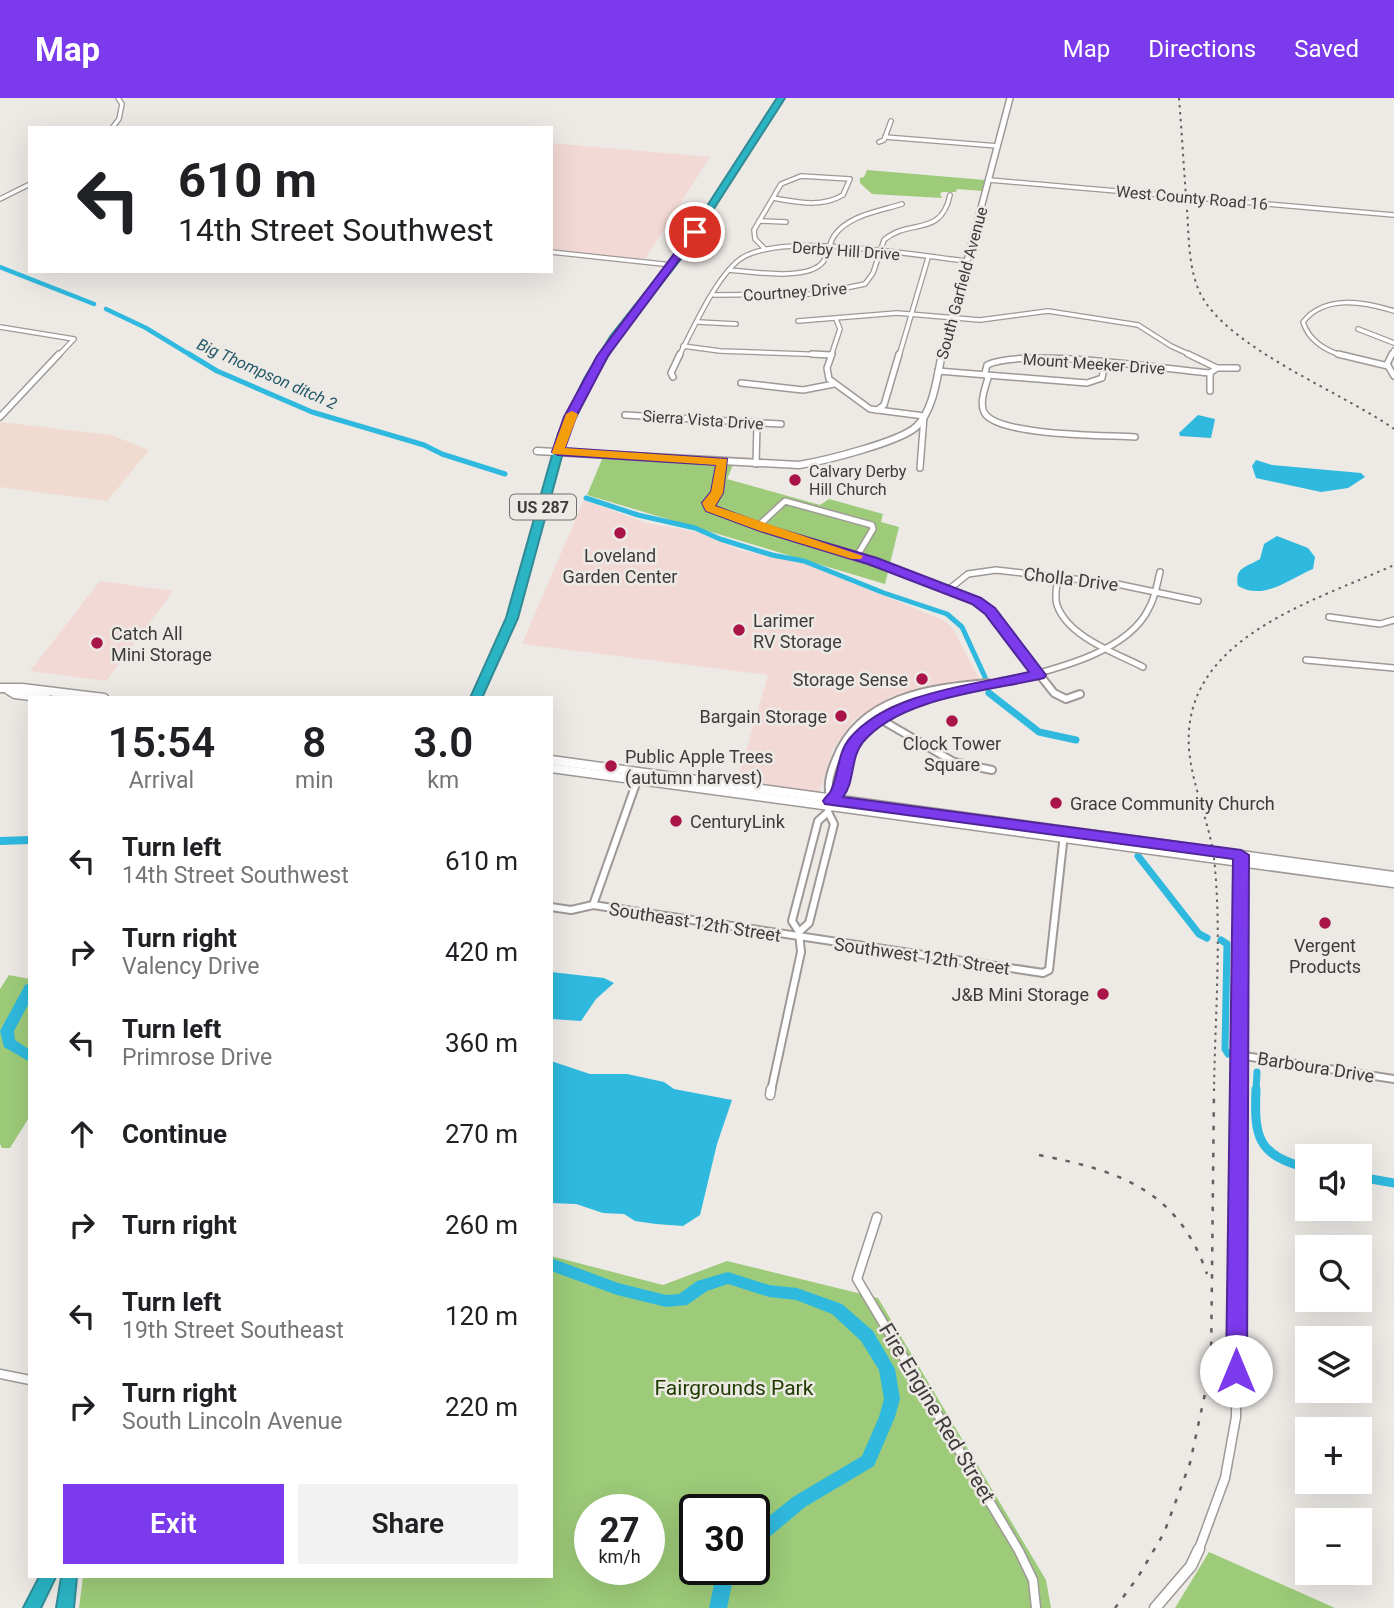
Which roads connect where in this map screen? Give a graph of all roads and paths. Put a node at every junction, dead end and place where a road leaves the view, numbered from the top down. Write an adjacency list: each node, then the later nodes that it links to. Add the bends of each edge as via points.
1 (118, 98): 5 (street, via 122,104)
2 (782, 98): 24 (highway, US 287)
3 (1010, 98): 8 (street, South Garfield Avenue)
4 (891, 121): 6 (street)
5 (114, 126)
6 (885, 137): 7 (street); 8 (street)
7 (879, 142)
8 (998, 146): 9 (street, South Garfield Avenue)
9 (989, 180): 15 (street, West County Road 16); 23 (street, South Garfield Avenue)
10 (28, 185): 13 (street)
11 (950, 194): 21 (street, Courtney Drive, via 942,218 891,236)
12 (772, 198): 12 (street, via 781,184 796,177 850,179 844,195 831,201); 16 (street)
13 (0, 199)
14 (902, 204): 18 (street, via 850,222 837,232)
15 (1394, 215)
16 (759, 221): 17 (street); 19 (street, via 753,237)
17 (786, 222)
18 (829, 248): 19 (street, Derby Hill Drive); 21 (street, Derby Hill Drive); 25 (street, via 822,264 807,270)
19 (765, 249): 25 (street, Derby Hill Drive, via 743,257)
20 (553, 251): 24 (street)
21 (878, 253): 22 (street, Derby Hill Drive); 26 (street, Courtney Drive, via 867,282 849,289)
22 (928, 258): 23 (street, Derby Hill Drive); 28 (street)
23 (967, 261): 29 (street, South Garfield Avenue)
24 (672, 264): 60 (highway, US 287, via 602,356 570,417)
25 (729, 270): 26 (street, Derby Hill Drive)
26 (714, 295): 32 (street, Derby Hill Drive)
27 (1394, 312): 41 (street, via 1333,304 1312,310 1303,322 1310,337 1330,350 1354,361)
28 (912, 314): 29 (street); 30 (street); 52 (street, via 884,405)
29 (953, 318): 42 (street, via 981,320 1048,311 1132,323); 44 (street, South Garfield Avenue)
30 (836, 319): 31 (street); 39 (street, via 840,329)
31 (797, 321)
32 (698, 322): 33 (street); 37 (street, Derby Hill Drive)
33 (736, 324)
34 (0, 327): 55 (street, via 74,340)
35 (1358, 328): 36 (street)
36 (1394, 343)
37 (683, 346): 39 (street); 48 (street, Derby Hill Drive)
38 (1394, 349): 41 (street)
39 (831, 355): 50 (street, via 827,371)
40 (1105, 363): 45 (street, Mount Meeker Drive, via 1021,357 990,362); 45 (street, via 1102,378 1087,383); 46 (street, Mount Meeker Drive)
41 (1388, 366): 47 (street)
42 (1217, 368): 43 (street); 46 (street)
43 (1237, 368)
44 (938, 371): 45 (street); 54 (street, South Garfield Avenue)
45 (985, 373): 58 (street, via 982,409 1004,425)
46 (1210, 373): 51 (street)
47 (1394, 376)
48 (673, 377)
49 (741, 383): 50 (street, via 803,390)
50 (834, 384): 52 (street)
51 (1210, 391)
52 (877, 410): 54 (street)
53 (625, 415): 56 (street, Sierra Vista Drive)
54 (924, 416): 62 (street, via 904,433 833,460 799,466); 63 (street, South Garfield Avenue)
55 (0, 417)
56 (757, 424): 57 (street, Sierra Vista Drive); 62 (street)
57 (781, 424)
58 (1135, 437)
59 (537, 451): 60 (street)
60 (558, 452): 61 (street); 83 (highway, US 287, via 512,618)
61 (722, 461): 62 (street); 64 (street, via 717,493 708,506)
62 (756, 464)
63 (919, 468)
64 (758, 526): 65 (street); 65 (street, via 785,501 872,525)
65 (857, 556): 68 (street)
66 (1160, 572): 69 (street)
67 (1058, 577): 68 (street, Cholla Drive, via 982,570 964,576); 69 (street, Cholla Drive); 73 (street, via 1056,601 1063,616 1080,632)
68 (948, 590): 77 (street, via 990,611)
69 (1156, 592): 70 (street, Cholla Drive); 73 (street, via 1141,618)
70 (1198, 600)
71 (1329, 617): 72 (street, via 1380,624)
72 (1394, 620)
73 (1108, 647): 75 (street); 77 (street)
74 (1306, 660): 76 (street)
75 (1143, 667)
76 (1394, 668)
77 (1038, 675): 78 (street); 80 (street, via 1062,698)
78 (1000, 682): 84 (street, via 906,705); 89 (street, via 915,694 868,715 838,748 826,790)
79 (4, 689): 81 (street); 82 (street)
80 (1080, 694)
81 (31, 696)
82 (84, 696)
83 (477, 696)
84 (880, 719): 87 (street, via 954,762); 89 (street, via 855,741 839,792)
85 (553, 761): 88 (street)
86 (553, 768): 88 (street)
87 (992, 770)
88 (638, 777): 89 (street); 94 (street)
89 (829, 806): 90 (street); 96 (street, via 834,824 809,923); 96 (street, via 818,821 792,921)
90 (1064, 835): 91 (street); 96 (street, Southwest 12th Street, via 1047,972)
91 (1241, 859): 92 (street); 93 (street); 97 (street)
92 (1394, 876)
93 (1394, 883)
94 (593, 905): 95 (street, Southeast 12th Street, via 571,910); 96 (street, Southeast 12th Street)
95 (553, 907)
96 (798, 935): 99 (street, via 801,952)
97 (1238, 1055): 98 (street, Barboura Drive); 103 (street, via 1236,1418 1225,1478)
98 (1394, 1079)
99 (770, 1095)
100 (877, 1217): 108 (street, Fire Engine Red Street, via 857,1279 1019,1551 1033,1580)
101 (0, 1374): 102 (street)
102 (28, 1380)
103 (1199, 1549): 109 (street, via 1177,1585)
104 (48, 1578): 106 (highway)
105 (69, 1578): 107 (highway)
106 (33, 1608)
107 (65, 1608)
108 (1036, 1608)
109 (1155, 1608)

